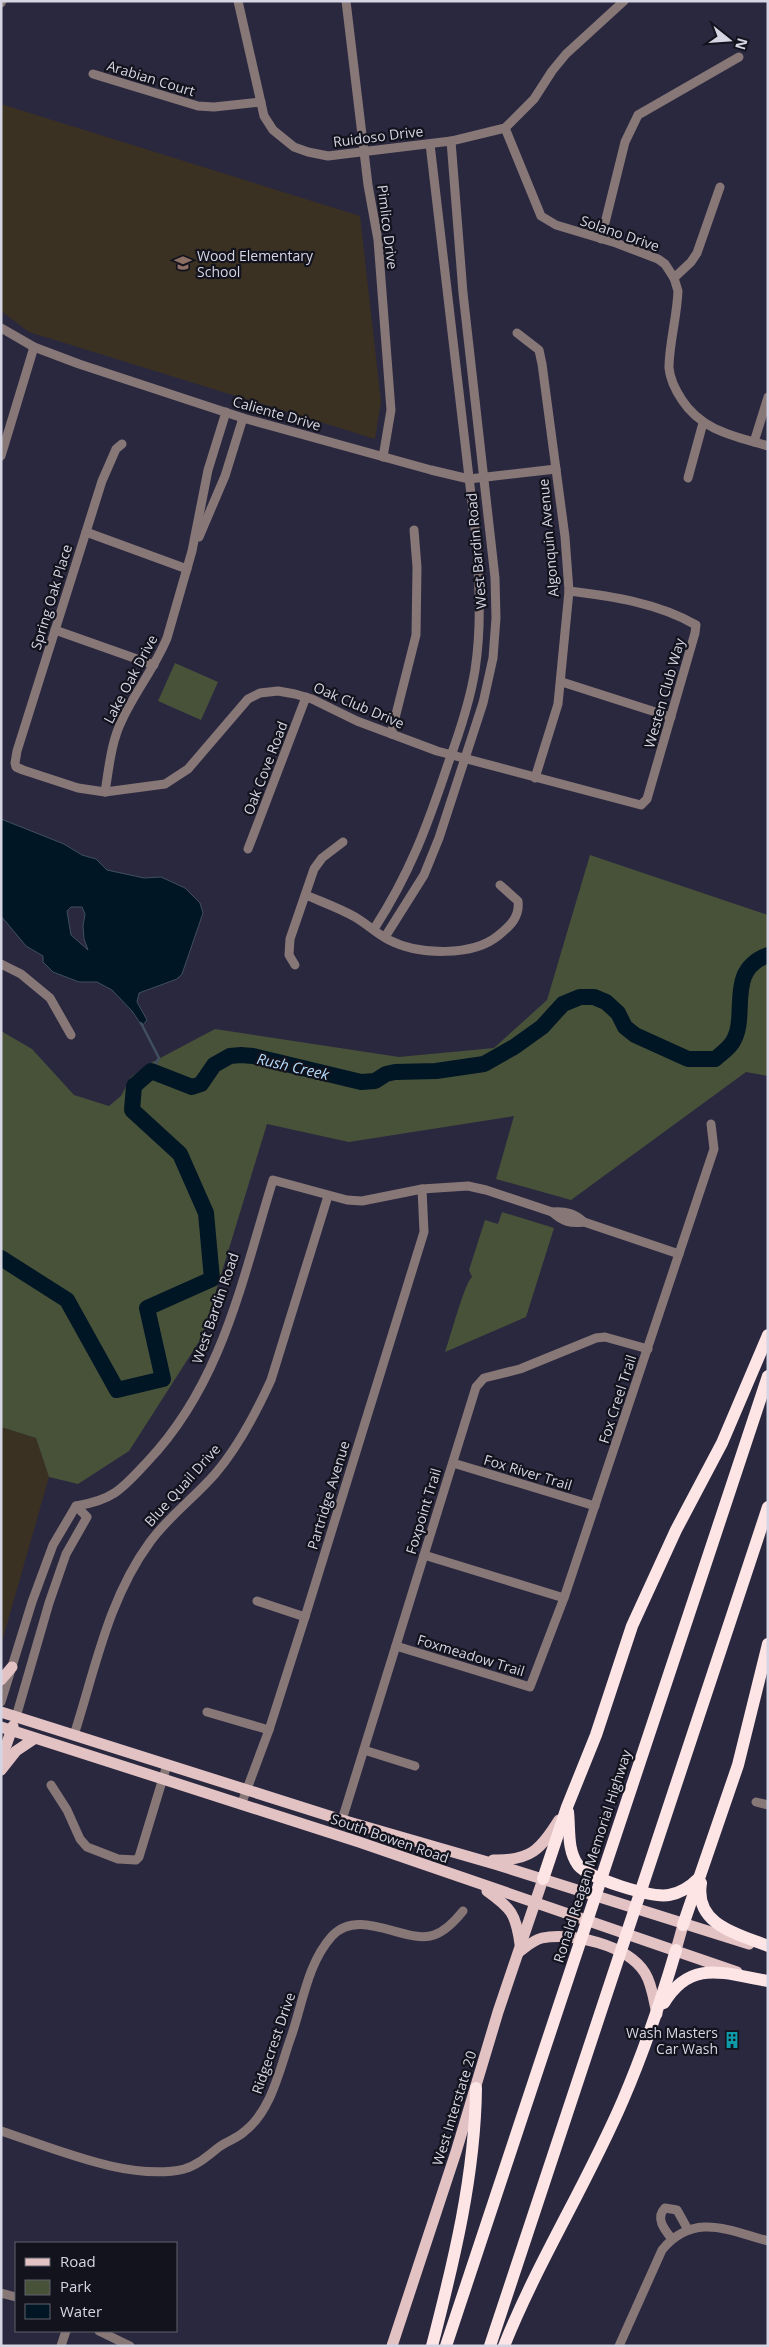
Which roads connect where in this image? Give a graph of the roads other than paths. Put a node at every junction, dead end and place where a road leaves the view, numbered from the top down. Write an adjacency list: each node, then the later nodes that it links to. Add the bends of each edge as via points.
1 (238, 1): 6 (street, Ruidoso Drive)
2 (346, 1): 10 (street, Pimlico Drive)
3 (624, 1): 7 (street, via 566,54 534,99)
4 (739, 57): 12 (street, via 638,115 625,142)
5 (93, 74): 6 (street, Arabian Court, via 198,106)
6 (261, 102): 10 (street, Ruidoso Drive, via 264,116 273,130 294,147 328,156)
7 (505, 128): 8 (street, Ruidoso Drive); 12 (street, Solano Drive, via 541,216 556,225)
8 (451, 141): 9 (street, Ruidoso Drive); 27 (street, West Bardin Road, via 462,293)
9 (430, 144): 10 (street, Ruidoso Drive); 28 (street, West Bardin Road)
10 (365, 153): 25 (street, Pimlico Drive, via 378,240 391,410)
11 (720, 187): 13 (street, via 697,253)
12 (601, 239): 13 (street, Solano Drive, via 658,259)
13 (674, 278): 20 (street, via 678,308 669,369 678,395)
14 (1, 328): 16 (street, Caliente Drive)
15 (517, 333): 26 (street, Algonquin Avenue, via 539,350)
16 (34, 347): 18 (street, Caliente Drive); 24 (street)
17 (768, 397): 21 (street)
18 (226, 412): 19 (street, Caliente Drive); 32 (street, Lake Oak Drive, via 208,470)
19 (242, 418): 25 (street, Caliente Drive); 32 (street, Lake Oak Drive, via 225,476)
20 (702, 423): 21 (street); 29 (street)
21 (754, 442): 23 (street)
22 (122, 444): 31 (street, Spring Oak Place, via 102,481)
23 (768, 446)
24 (1, 456)
25 (383, 457): 28 (street, Caliente Drive)
26 (556, 469): 27 (street, Caliente Drive); 34 (street, Algonquin Avenue)
27 (484, 477): 28 (street, Caliente Drive); 42 (street, West Bardin Road, via 496,618 483,703)
28 (469, 478): 41 (street, West Bardin Road, via 480,585 479,628 475,670)
29 (688, 478)
30 (414, 530): 40 (street, via 416,634)
31 (86, 532): 33 (street); 35 (street, Spring Oak Place)
32 (192, 551): 33 (street, Lake Oak Drive)
33 (187, 569): 36 (street, Lake Oak Drive, via 167,638)
34 (569, 591): 37 (street, Algonquin Avenue); 39 (street, Westen Club Way, via 610,596 668,612 696,624)
35 (56, 630): 36 (street); 43 (street, Spring Oak Place)
36 (154, 665): 45 (street, Lake Oak Drive, via 121,720)
37 (562, 682): 39 (street); 44 (street, Algonquin Avenue)
38 (306, 697): 40 (street, Oak Club Drive); 45 (street, Oak Club Drive, via 278,692 260,693 248,699 188,769 165,784); 48 (street, Oak Cove Road)
39 (671, 717): 46 (street, Westen Club Way, via 647,799)
40 (391, 734): 41 (street, Oak Club Drive)
41 (452, 755): 42 (street, Oak Club Drive); 51 (street, West Bardin Road, via 426,833 408,872)
42 (466, 759): 44 (street, Oak Club Drive); 52 (street, West Bardin Road, via 424,876)
43 (15, 763): 45 (street, Oak Club Drive, via 23,770 78,788)
44 (535, 778): 46 (street, Oak Club Drive)
45 (105, 792)
46 (639, 805)
47 (343, 842): 50 (street, via 322,858 314,869)
48 (248, 849)
49 (500, 885): 52 (street, via 515,896 519,908 510,926 495,938 472,948 430,951 410,948)
50 (306, 895): 51 (street); 54 (street, via 290,939 289,955)
51 (374, 930): 52 (street)
52 (385, 937)
53 (1, 964): 55 (street, via 21,974 50,998)
54 (295, 965)
55 (71, 1035)
56 (711, 1124): 59 (street, Fox Creel Trail, via 714,1149)
57 (422, 1189): 58 (street, via 362,1201); 59 (street, via 474,1187 552,1212 560,1220 573,1224 584,1222); 70 (street, Partridge Avenue, via 424,1232)
58 (328, 1196): 64 (street, West Bardin Road, via 273,1180 216,1359 184,1418 120,1491 97,1502); 82 (street, Blue Quail Drive, via 271,1380 261,1402 215,1474 168,1521 133,1568 115,1605)
59 (679, 1254): 61 (street, Fox Creel Trail)
60 (768, 1335): 95 (highway, via 722,1443 676,1530 632,1626 596,1735)
61 (648, 1349): 63 (street, Foxpoint Trail, via 605,1336 520,1369 484,1378 476,1387); 65 (street, Fox Creel Trail)
62 (768, 1376): 123 (highway, Ronald Reagan Memorial Highway)
63 (453, 1463): 65 (street, Fox River Trail); 67 (street, Foxpoint Trail)
64 (76, 1506): 73 (street, via 53,1545); 79 (street, via 87,1517 66,1554)
65 (595, 1506): 68 (street, Fox Creel Trail)
66 (768, 1507): 124 (highway)
67 (424, 1555): 68 (street); 72 (street, Foxpoint Trail)
68 (564, 1598): 75 (street, Fox Creel Trail)
69 (257, 1601): 70 (street)
70 (305, 1617): 81 (street, Partridge Avenue)
71 (768, 1644): 97 (highway, via 738,1765)
72 (396, 1646): 75 (street, Foxmeadow Trail, via 530,1687); 84 (street, Foxpoint Trail)
73 (12, 1667): 74 (main road); 76 (street)
74 (1, 1680)
75 (534, 1680)
76 (1, 1702)
77 (1, 1712): 79 (main road, South Bowen Road)
78 (207, 1712): 81 (street)
79 (16, 1717): 80 (main road); 82 (main road, South Bowen Road)
80 (6, 1730): 83 (main road, South Bowen Road); 85 (main road)
81 (269, 1730): 91 (street, Partridge Avenue)
82 (74, 1735): 86 (main road, South Bowen Road)
83 (34, 1739): 88 (main road, via 16,1751); 89 (main road, South Bowen Road)
84 (364, 1750): 87 (street); 96 (street, Foxpoint Trail)
85 (1, 1760)
86 (167, 1764): 89 (street); 91 (main road, South Bowen Road)
87 (414, 1766)
88 (1, 1770)
89 (162, 1780): 90 (street, via 139,1857 129,1860 87,1847); 93 (main road, South Bowen Road)
90 (51, 1785)
91 (246, 1790): 93 (street, Partridge Avenue); 96 (main road, South Bowen Road)
92 (756, 1802): 94 (street)
93 (241, 1805): 101 (main road, South Bowen Road)
94 (768, 1805)
95 (567, 1808): 98 (main road, via 546,1842 523,1857); 99 (highway, via 572,1855 585,1871 662,1896 683,1890); 100 (highway)
96 (342, 1820): 98 (main road, South Bowen Road)
97 (707, 1856): 99 (highway); 105 (highway, via 700,1893 710,1919 722,1928)
98 (479, 1859): 100 (main road, South Bowen Road)
99 (700, 1877): 104 (highway)
100 (543, 1879): 102 (main road, West Interstate 20); 104 (main road, South Bowen Road)
101 (477, 1884): 102 (main road, South Bowen Road); 106 (main road, via 514,1914)
102 (535, 1903): 106 (main road, West Interstate 20); 107 (main road, South Bowen Road)
103 (463, 1911): 111 (street, Ridgecrest Drive, via 452,1924 433,1936 361,1924 333,1935 312,1966 297,2019 264,2107 246,2131 186,2168 159,2172 116,2168)
104 (683, 1925): 105 (main road, South Bowen Road); 107 (main road)
105 (768, 1948)
106 (520, 1950): 109 (main road, via 540,1938 554,1937 611,1947 632,1959 645,1972); 110 (main road, West Interstate 20)
107 (676, 1950): 108 (main road, South Bowen Road); 109 (highway)
108 (768, 1981): 109 (highway, via 712,1972 691,1976 677,1985)
109 (657, 2014): 125 (highway, via 623,2101)
110 (476, 2088): 121 (main road, West Interstate 20); 122 (highway, via 473,2157)
111 (1, 2131)
112 (688, 2228): 113 (street); 113 (street, via 676,2210 665,2208 660,2216 661,2224); 114 (street, via 706,2225)
113 (672, 2239): 126 (street, via 662,2250)
114 (768, 2241)
115 (1, 2292): 116 (street)
116 (15, 2297)
117 (66, 2332): 119 (street)
118 (101, 2332): 120 (street)
119 (60, 2346)
120 (130, 2346)
121 (392, 2346)
122 (432, 2346)
123 (446, 2346)
124 (490, 2346)
125 (504, 2346)
126 (619, 2346)

